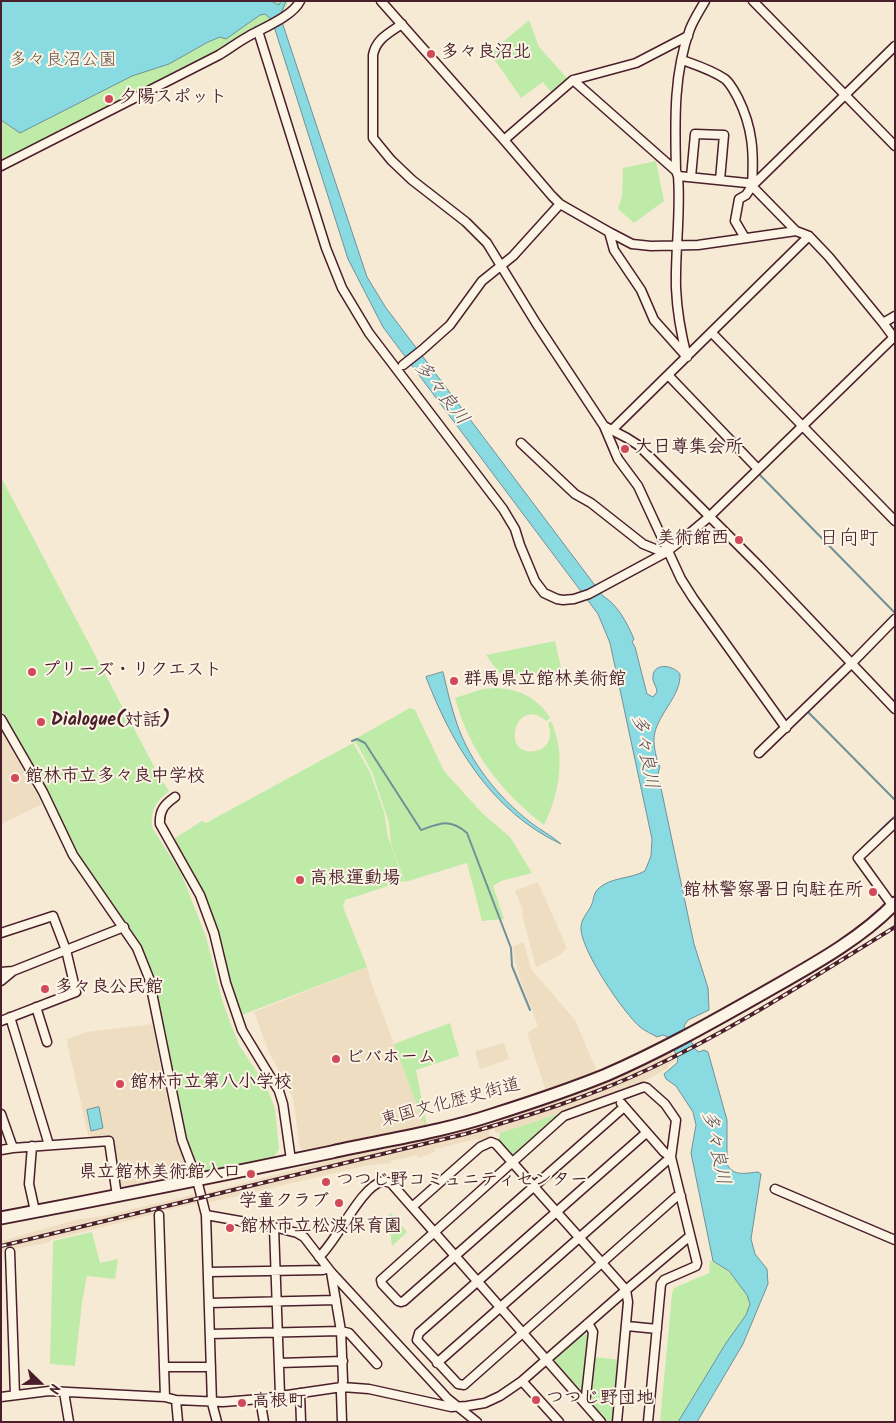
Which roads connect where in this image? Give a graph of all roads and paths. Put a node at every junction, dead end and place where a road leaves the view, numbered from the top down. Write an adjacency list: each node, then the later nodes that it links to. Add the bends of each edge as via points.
1 (300, 1): 6 (street, via 288,14)
2 (381, 1): 5 (street)
3 (705, 1): 7 (street)
4 (753, 1): 11 (street)
5 (402, 24): 12 (street); 25 (street, via 375,46 373,138 412,180 477,232)
6 (258, 31): 14 (street, via 212,58); 40 (street, via 326,248 342,288 369,333 503,509 540,588 557,599 577,598)
7 (688, 36): 9 (street); 10 (street, via 636,63)
8 (895, 46): 11 (street)
9 (682, 60): 15 (street, via 676,91); 18 (street, via 731,85 748,121 753,146)
10 (573, 80): 12 (street); 15 (street)
11 (844, 95): 13 (street); 18 (street)
12 (504, 140): 19 (street)
13 (895, 146)
14 (1, 166)
15 (677, 173): 16 (street); 24 (street, via 680,198)
16 (692, 177): 17 (street); 17 (street, via 695,134 724,135)
17 (720, 180): 18 (street)
18 (752, 186): 20 (street); 23 (street, via 746,195 739,198 735,221)
19 (560, 204): 21 (street); 25 (street)
20 (796, 231): 22 (street); 23 (street)
21 (609, 232): 24 (street, via 642,246); 30 (street, via 614,250 641,290 654,320)
22 (809, 236): 27 (street); 28 (street)
23 (745, 238): 24 (street)
24 (677, 245): 30 (street, via 679,322)
25 (501, 266): 31 (street, via 482,282 450,325); 33 (street)
26 (895, 316): 27 (street)
27 (884, 323): 29 (street)
28 (712, 333): 30 (street); 34 (street)
29 (894, 339): 34 (street)
30 (687, 357): 32 (street)
31 (403, 365)
32 (668, 375): 35 (street); 37 (street)
33 (604, 426): 35 (street); 40 (street, via 618,458 638,486)
34 (802, 426): 37 (street); 39 (street)
35 (612, 430): 38 (street, via 638,445)
36 (521, 443): 40 (street, via 575,494 643,544)
37 (758, 470): 38 (street)
38 (709, 517): 40 (street); 42 (street)
39 (895, 521)
40 (667, 552): 45 (street, via 693,598)
41 (895, 619): 42 (street)
42 (851, 664): 43 (street); 45 (street)
43 (895, 709)
44 (1, 719): 50 (street, via 43,792 73,855)
45 (786, 728): 46 (street)
46 (759, 753)
47 (175, 796): 69 (street, via 164,806 160,824 200,895 242,1030 279,1091)
48 (895, 822): 49 (street, via 858,858)
49 (894, 904): 69 (highway, 東国文化歴史街道, via 845,943 791,977 690,1034 603,1076 492,1115)
50 (124, 927): 52 (street); 71 (street, via 149,978 182,1140)
51 (1, 933): 52 (street, via 54,916)
52 (66, 950): 53 (street); 56 (street, via 76,992)
53 (13, 971): 54 (street); 55 (street)
54 (1, 972)
55 (1, 980)
56 (36, 1007): 57 (street); 59 (street)
57 (10, 1017): 58 (street); 64 (street)
58 (1, 1021)
59 (47, 1042)
60 (617, 1097): 61 (street); 68 (street, via 644,1087 666,1104 676,1120); 70 (street, via 564,1116)
61 (624, 1107): 63 (street); 72 (street)
62 (1, 1114): 66 (street)
63 (646, 1133): 68 (street); 78 (street)
64 (49, 1145): 65 (street); 74 (street, via 108,1142)
65 (32, 1146): 66 (street); 77 (street, via 29,1184)
66 (13, 1148): 67 (street)
67 (1, 1150)
68 (671, 1157): 75 (street); 85 (street)
69 (291, 1160): 71 (highway, 東国文化歴史街道)
70 (512, 1161): 72 (street); 76 (street, via 495,1143 488,1143); 83 (street)
71 (197, 1180): 74 (highway, 東国文化歴史街道); 79 (street)
72 (534, 1186): 78 (street); 88 (street)
73 (775, 1189): 86 (street)
74 (117, 1196): 77 (highway, 東国文化歴史街道)
75 (681, 1196): 84 (street); 90 (street)
76 (412, 1207): 83 (street); 89 (street, via 391,1183 380,1181 354,1209)
77 (35, 1211): 81 (highway, 東国文化歴史街道)
78 (557, 1211): 85 (street); 94 (street)
79 (205, 1213): 82 (street); 93 (street)
80 (160, 1215): 112 (street)
81 (1, 1218)
82 (274, 1227): 89 (street, via 304,1237); 92 (street)
83 (434, 1232): 88 (street); 88 (street, via 382,1278 382,1284 401,1302)
84 (690, 1236): 95 (street); 102 (street, via 696,1266 661,1284)
85 (579, 1237): 90 (street); 99 (street)
86 (895, 1240)
87 (10, 1252): 118 (street)
88 (455, 1256): 94 (street)
89 (319, 1257): 91 (street)
90 (602, 1263): 95 (street); 105 (street)
91 (330, 1270): 92 (street); 96 (street); 126 (street)
92 (275, 1271): 93 (street); 97 (street)
93 (209, 1272): 98 (street)
94 (477, 1282): 99 (street); 109 (street, via 417,1336)
95 (626, 1290): 100 (street); 101 (street)
96 (336, 1300): 97 (street); 103 (street)
97 (276, 1302): 98 (street); 104 (street)
98 (209, 1303): 106 (street)
99 (500, 1306): 105 (street); 109 (street)
100 (588, 1323): 107 (street); 125 (street, via 593,1332)
101 (627, 1326): 102 (street); 136 (street)
102 (657, 1329): 137 (street)
103 (341, 1331): 104 (street); 108 (street); 111 (street, via 349,1334)
104 (277, 1332): 106 (street); 110 (street)
105 (523, 1333): 107 (street); 109 (street, via 464,1384 458,1384)
106 (210, 1334): 113 (street)
107 (546, 1359): 114 (street); 125 (street)
108 (343, 1361): 110 (street); 115 (street)
109 (437, 1362)
110 (279, 1364): 119 (street)
111 (377, 1364)
112 (164, 1367): 113 (street); 121 (street)
113 (211, 1367): 124 (street)
114 (522, 1381): 126 (street, via 485,1403); 134 (street)
115 (342, 1387): 117 (street); 126 (street, via 369,1389); 132 (street)
116 (64, 1392): 118 (street); 121 (street); 127 (street)
117 (300, 1393): 119 (street); 131 (street)
118 (15, 1395): 120 (street)
119 (280, 1395): 122 (street)
120 (1, 1397)
121 (165, 1397): 123 (street)
122 (260, 1399): 124 (street); 130 (street)
123 (176, 1400): 124 (street); 128 (street)
124 (212, 1402): 129 (street)
125 (584, 1402): 135 (street)
126 (458, 1407): 133 (street)
127 (69, 1422)
128 (178, 1422)
129 (217, 1422)
130 (264, 1422)
131 (301, 1422)
132 (342, 1422)
133 (477, 1422)
134 (559, 1422)
135 (602, 1422)
136 (617, 1422)
137 (648, 1422)

